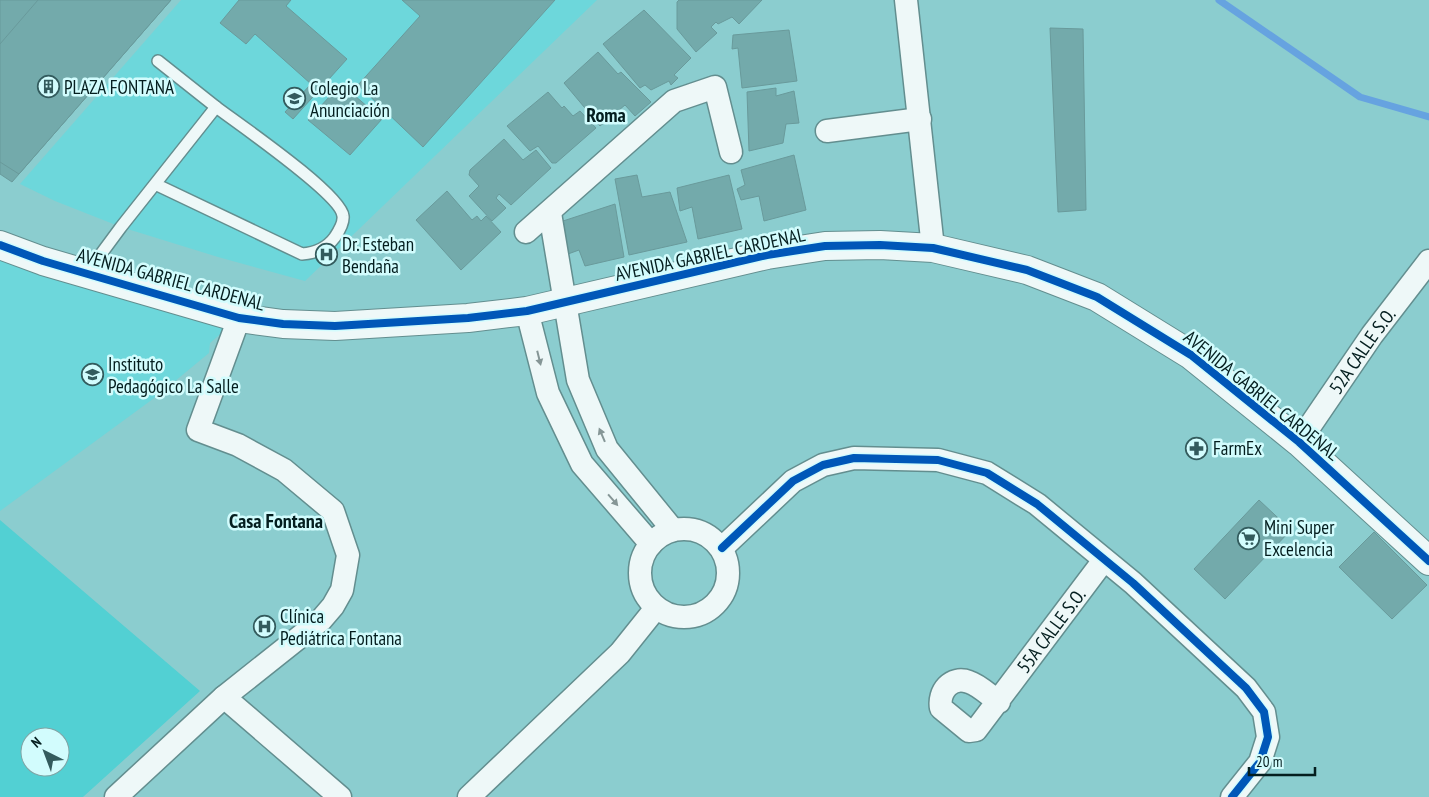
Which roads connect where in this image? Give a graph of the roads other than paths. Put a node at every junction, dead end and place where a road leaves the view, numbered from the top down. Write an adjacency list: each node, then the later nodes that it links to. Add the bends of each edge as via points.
1 (906, 0): 4 (street)
2 (158, 61): 3 (lane)
3 (216, 107): 7 (lane); 7 (lane, via 336,202 343,215 341,228 333,239 313,253 302,254)
4 (920, 119): 5 (street); 11 (street)
5 (827, 131)
6 (731, 152): 8 (street, via 715,87 674,101)
7 (155, 184): 13 (lane)
8 (550, 213): 9 (street); 14 (street)
9 (526, 232)
10 (0, 245): 13 (street, AVENIDA GABRIEL CARDENAL)
11 (934, 248): 14 (street, AVENIDA GABRIEL CARDENAL, via 825,246 767,255); 17 (street, AVENIDA GABRIEL CARDENAL, via 1027,270 1097,297 1191,355)
12 (1429, 261): 17 (street, 52A CALLE S.O., via 1372,335)
13 (86, 274): 16 (street, AVENIDA GABRIEL CARDENAL)
14 (564, 303): 15 (street, AVENIDA GABRIEL CARDENAL); 18 (street, one-way to 14, via 607,449 578,380)
15 (527, 311): 16 (street, AVENIDA GABRIEL CARDENAL, via 334,326); 19 (street, one-way to 19, via 548,393 582,464)
16 (239, 318): 24 (street, via 198,430 238,445 284,470 333,511 348,555 342,590 321,620)
17 (1299, 442): 22 (street, AVENIDA GABRIEL CARDENAL)
18 (672, 530): 19 (street); 20 (street, via 695,530 708,535)
19 (651, 544): 23 (street, via 641,564 640,577 645,595)
20 (722, 548): 21 (street, via 794,481 823,464 854,458 938,460 987,473 1037,504); 23 (street, via 729,567 723,596 713,608 687,618)
21 (1104, 560): 25 (street, 55A CALLE S.O.); 29 (street, via 1246,688 1264,712 1268,737 1260,762)
22 (1429, 561)
23 (656, 608): 28 (street, via 620,653)
24 (224, 697): 26 (street); 27 (street)
25 (999, 702)
26 (116, 797)
27 (340, 797)
28 (469, 797)
29 (1232, 797)

